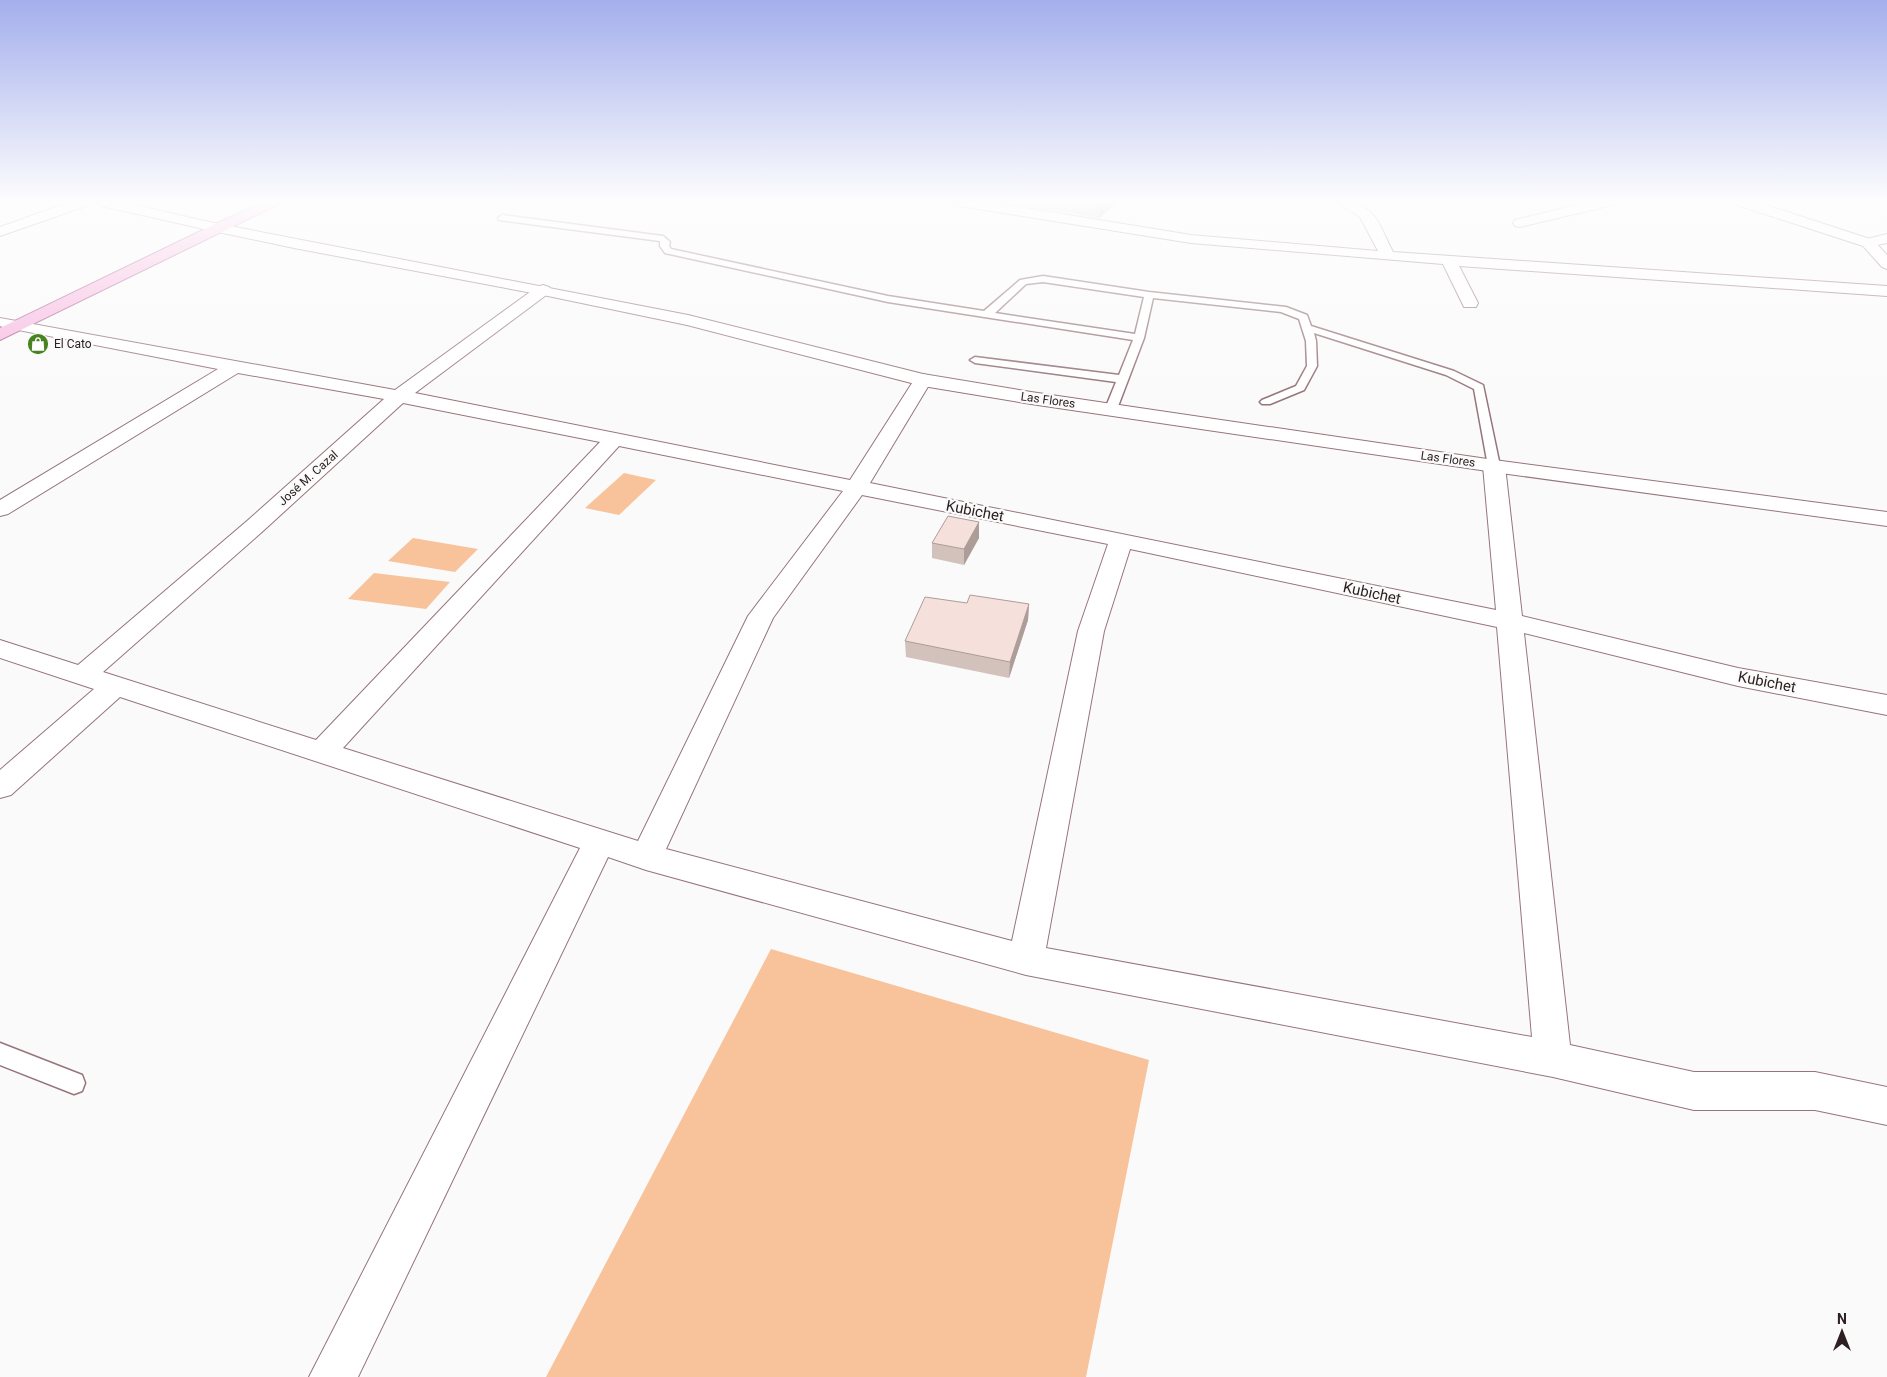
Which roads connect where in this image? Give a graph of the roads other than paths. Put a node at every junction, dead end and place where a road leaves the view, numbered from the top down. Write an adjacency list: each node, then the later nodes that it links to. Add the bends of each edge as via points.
1 (128, 266): 11 (main road)
2 (420, 266): 6 (street, Las Flores)
3 (738, 266): 10 (lane, via 888,299)
4 (1452, 266): 9 (street)
5 (1526, 266): 7 (street)
6 (543, 290): 17 (street, Las Flores, via 688,320); 18 (street, José M. Cazal)
7 (1887, 291)
8 (1149, 295): 10 (lane, via 1033,280 1023,282); 12 (lane, via 1283,309 1304,317); 13 (lane)
9 (1470, 303)
10 (987, 314): 13 (lane)
11 (5, 326): 15 (street, Kubichet)
12 (1307, 328): 19 (lane, via 1312,366 1300,388); 22 (lane, via 1450,373 1479,387)
13 (1139, 338): 16 (lane)
14 (974, 360): 16 (lane)
15 (235, 367): 18 (street, Kubichet); 24 (street)
16 (1122, 379): 20 (lane)
17 (923, 380): 20 (street, Las Flores); 23 (street)
18 (399, 396): 21 (street, Kubichet); 29 (street, José M. Cazal)
19 (1266, 402)
20 (1111, 409): 22 (street, Las Flores)
21 (613, 440): 23 (street, Kubichet); 32 (street)
22 (1494, 466): 25 (street, Las Flores); 27 (street)
23 (856, 488): 26 (street, Kubichet); 35 (street, via 761,616)
24 (0, 509)
25 (1887, 519)
26 (1121, 540): 27 (street, Kubichet); 36 (street, via 1091,631)
27 (1508, 621): 31 (street, Kubichet, via 1738,677); 38 (street)
28 (0, 649): 29 (street)
29 (82, 676): 30 (street)
30 (114, 687): 32 (street); 33 (street)
31 (1887, 704)
32 (322, 752): 34 (street)
33 (0, 787)
34 (599, 843): 35 (street); 41 (street)
35 (646, 857): 36 (street)
36 (1026, 960): 38 (street)
37 (0, 1054): 39 (lane)
38 (1553, 1059): 40 (street, via 1694,1092 1815,1092)
39 (74, 1083)
40 (1887, 1106)
41 (333, 1377)

